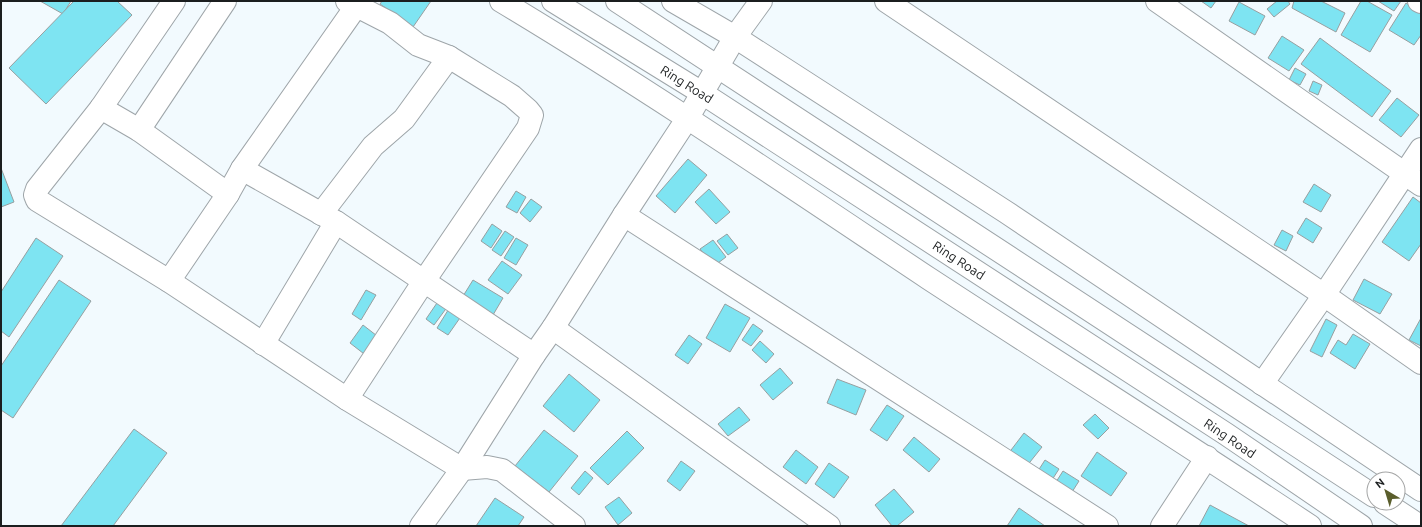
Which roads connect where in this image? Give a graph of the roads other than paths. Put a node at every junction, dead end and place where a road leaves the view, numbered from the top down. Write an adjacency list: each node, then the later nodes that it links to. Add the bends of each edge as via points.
1 (225, 1): 17 (main road)
2 (501, 1): 16 (main road)
3 (553, 1): 14 (main road, Ring Road)
4 (617, 1): 13 (main road)
5 (673, 1): 11 (main road)
6 (761, 1): 11 (main road)
7 (886, 1): 26 (main road)
8 (1157, 1): 20 (main road)
9 (170, 2): 15 (main road)
10 (352, 3): 12 (main road, via 390,23 418,45); 19 (main road)
11 (735, 37): 13 (main road); 31 (main road, via 1006,212)
12 (449, 57): 23 (main road, via 404,119 373,146); 25 (main road, via 512,96 532,115 528,128)
13 (718, 67): 14 (main road); 36 (main road)
14 (702, 93): 16 (main road); 44 (main road, Ring Road, via 1226,434)
15 (101, 108): 17 (main road); 24 (main road, via 37,189 37,200)
16 (687, 119): 22 (main road); 33 (main road)
17 (138, 130): 21 (main road)
18 (1421, 149): 20 (main road)
19 (242, 169): 21 (main road); 23 (main road)
20 (1413, 180): 26 (main road)
21 (228, 194): 24 (main road)
22 (624, 215): 27 (main road); 41 (main road)
23 (329, 218): 25 (main road); 28 (main road)
24 (169, 281): 28 (main road)
25 (424, 281): 29 (main road); 32 (main road)
26 (1324, 295): 30 (main road); 31 (main road)
27 (553, 328): 29 (main road); 40 (main road)
28 (263, 344): 32 (main road)
29 (534, 355): 34 (main road)
30 (1421, 363)
31 (1262, 384): 35 (main road)
32 (347, 399): 34 (main road)
33 (1207, 457): 42 (main road); 43 (main road)
34 (462, 469): 38 (main road); 39 (main road, via 487,467 502,470)
35 (1421, 490)
36 (1366, 491)
37 (1397, 511): 45 (main road)
38 (421, 526)
39 (574, 526)
40 (829, 526)
41 (1107, 526)
42 (1162, 526)
43 (1310, 526)
44 (1361, 526)
45 (1420, 526)

